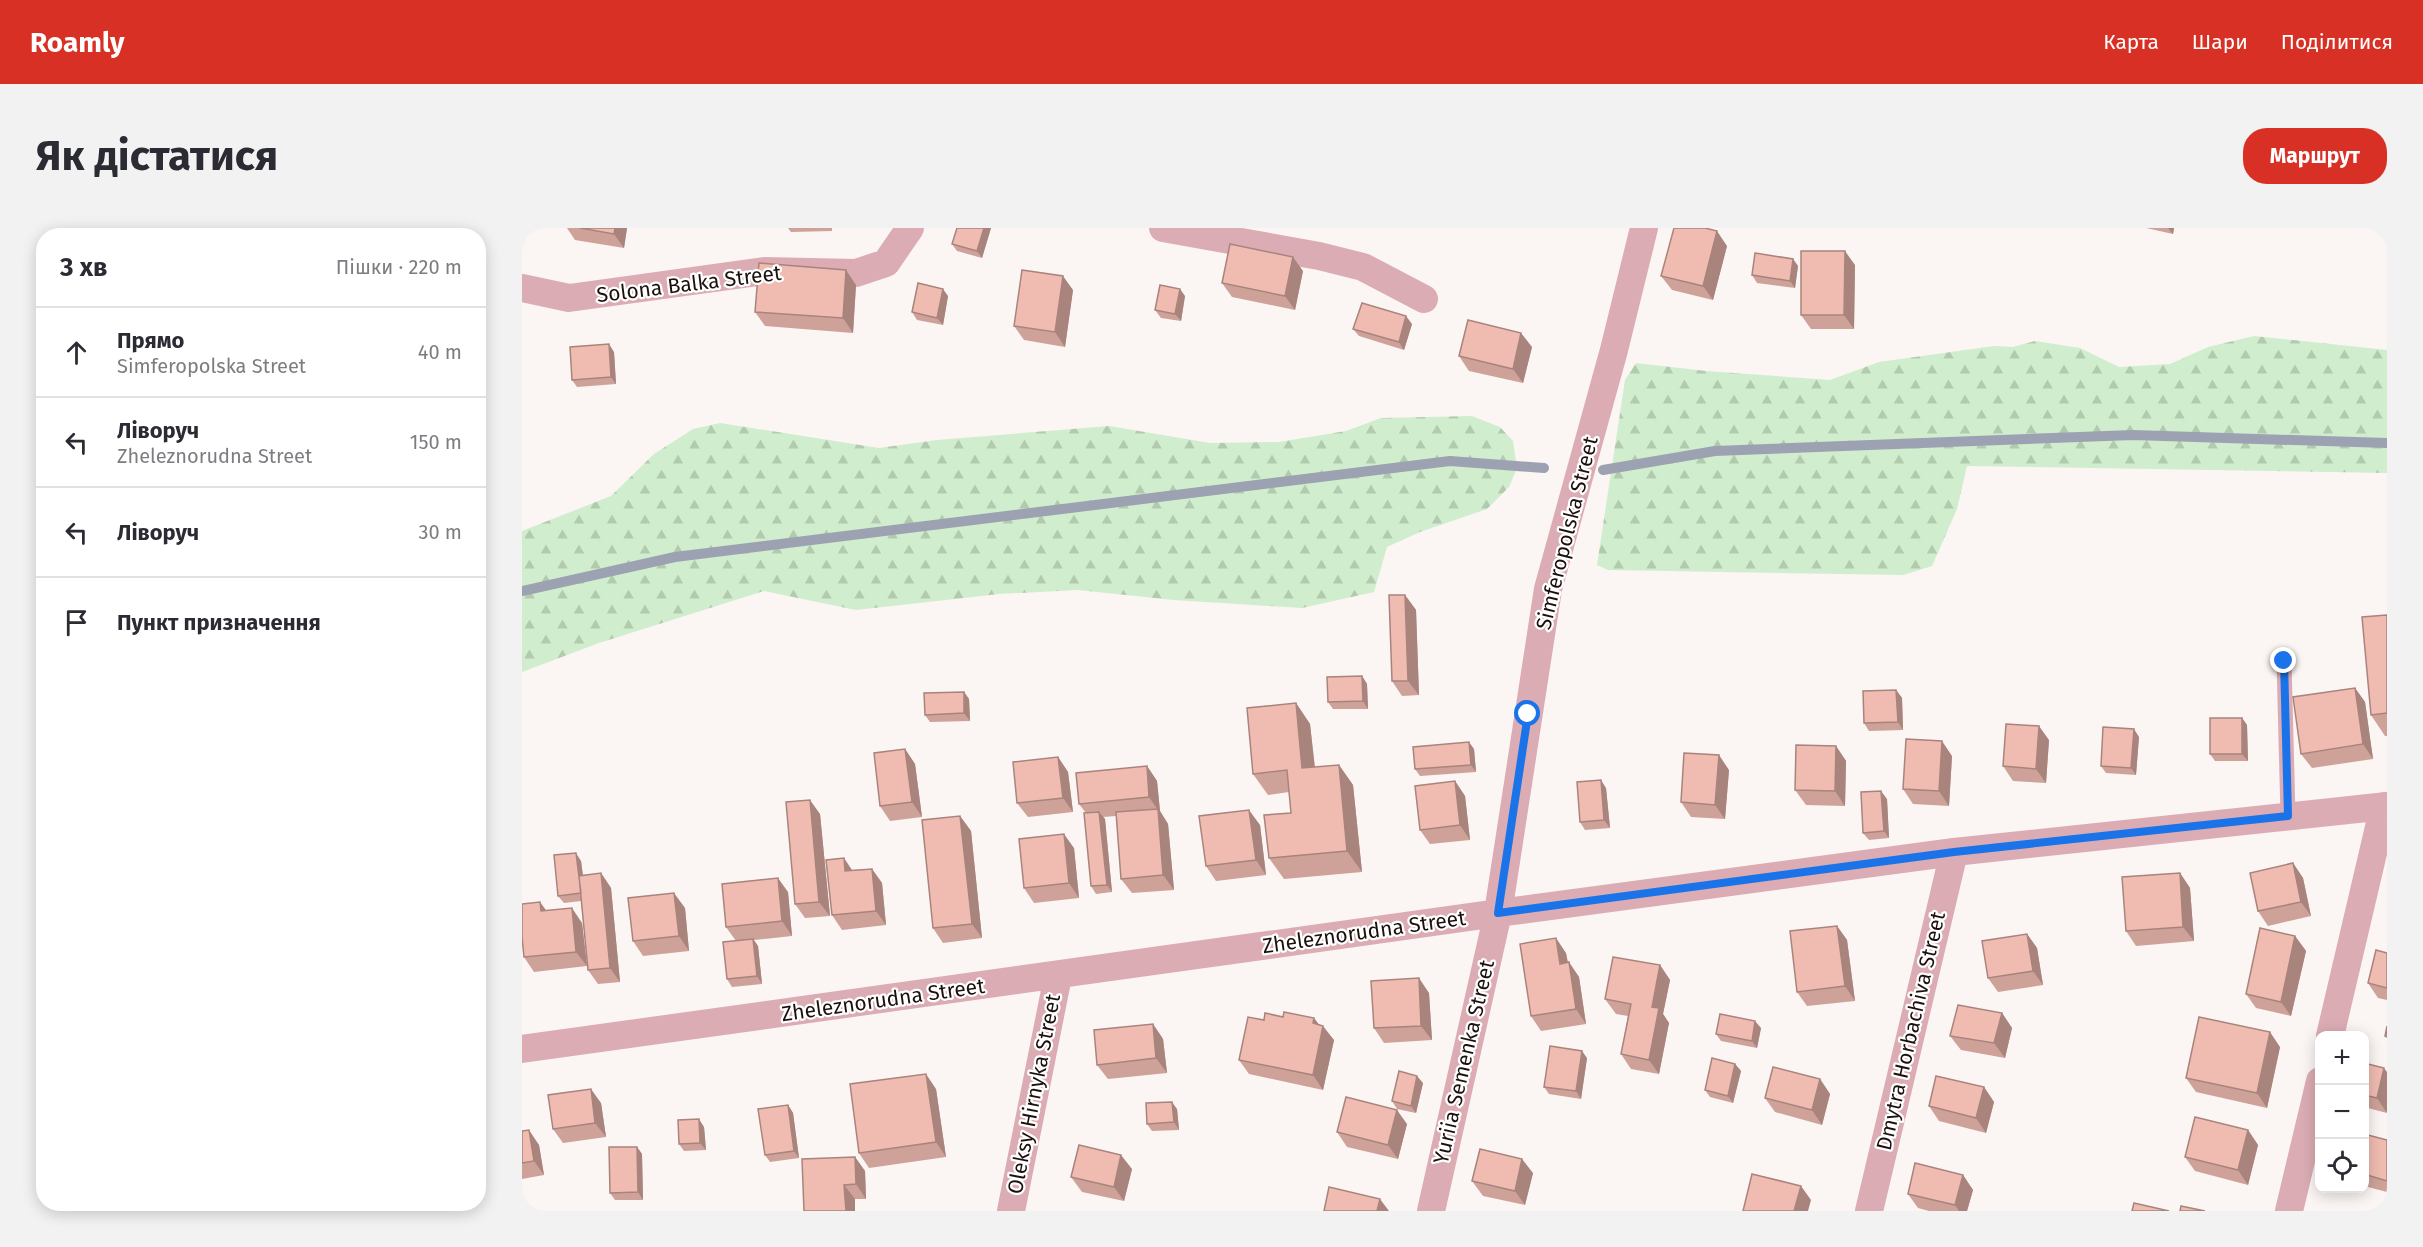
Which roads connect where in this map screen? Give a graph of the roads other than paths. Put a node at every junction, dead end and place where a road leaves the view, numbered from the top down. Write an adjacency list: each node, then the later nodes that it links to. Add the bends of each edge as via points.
1 (910, 228): 4 (street, Solona Balka Street, via 886,263 856,273 764,271 569,298)
2 (1163, 228): 5 (street, via 1363,267)
3 (1644, 228): 10 (street, Simferopolska Street, via 1548,589)
4 (522, 288)
5 (1424, 299)
6 (2284, 661): 8 (lane)
7 (2386, 806): 8 (street, Zheleznorudna Street); 12 (street)
8 (2288, 816): 9 (street, Zheleznorudna Street)
9 (1954, 852): 10 (street, Zheleznorudna Street); 17 (street, Dmytra Horbachiva Street)
10 (1498, 913): 11 (street, Zheleznorudna Street); 16 (street, Yuriia Semenka Street)
11 (1058, 976): 13 (street, Zheleznorudna Street); 15 (street, Oleksy Hirnyka Street)
12 (2331, 1031)
13 (522, 1049)
14 (2318, 1085): 18 (street)
15 (1011, 1211)
16 (1431, 1211)
17 (1869, 1211)
18 (2289, 1211)

